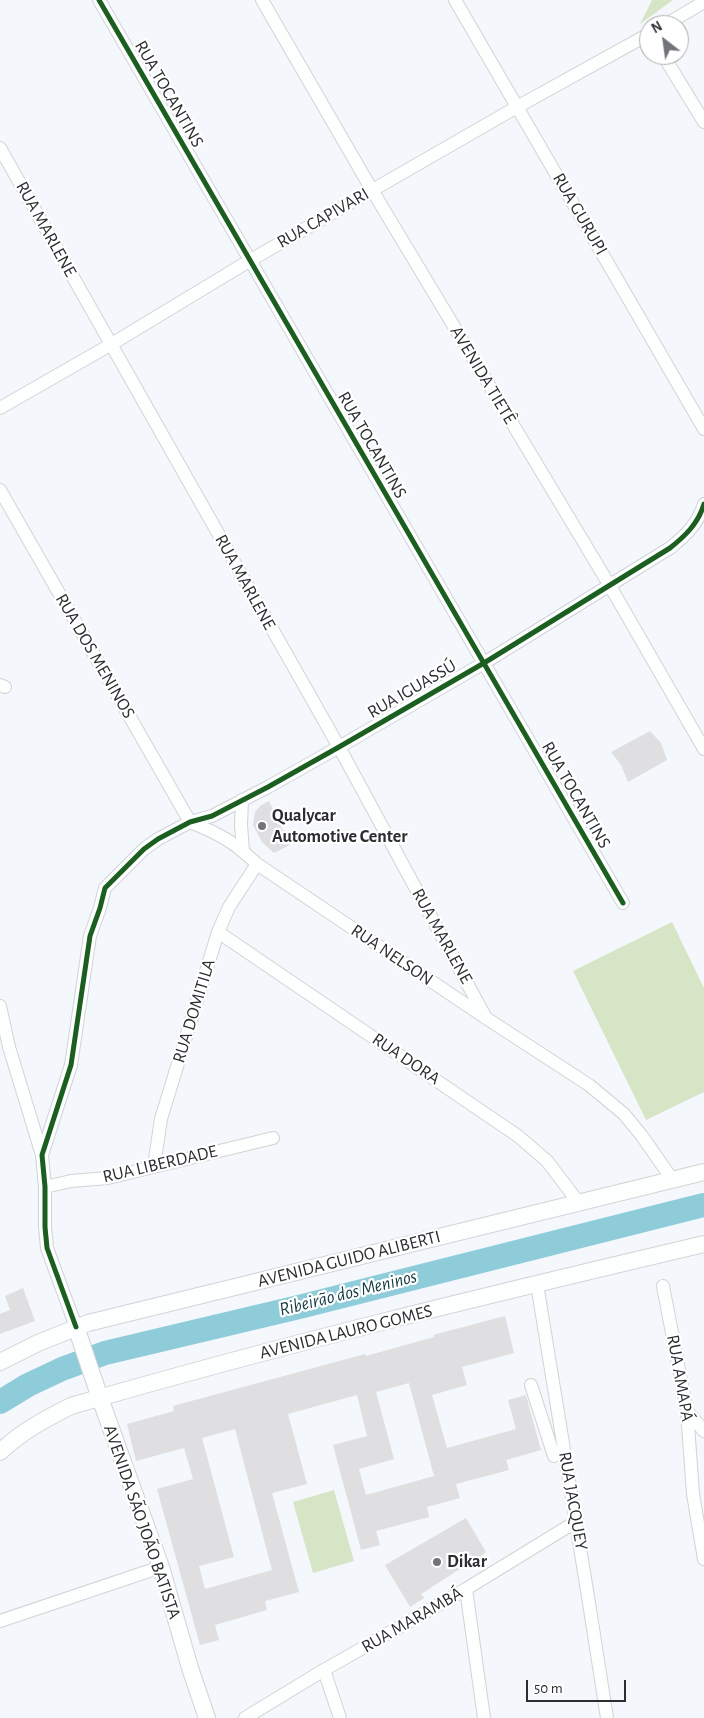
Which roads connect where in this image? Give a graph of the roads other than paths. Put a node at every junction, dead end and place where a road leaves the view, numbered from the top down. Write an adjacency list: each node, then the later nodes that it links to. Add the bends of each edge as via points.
1 (99, 0): 12 (street, RUA TOCANTINS)
2 (262, 0): 11 (street, AVENIDA TIETÊ)
3 (455, 0): 8 (street, RUA GURUPI)
4 (704, 2): 5 (street)
5 (682, 15)
6 (639, 40): 8 (street, RUA CAPIVARI)
7 (670, 65): 9 (street)
8 (517, 107): 11 (street, RUA CAPIVARI); 15 (street, RUA GURUPI)
9 (704, 122)
10 (0, 148): 13 (street, RUA MARLENE)
11 (372, 190): 12 (street, RUA CAPIVARI); 18 (street, AVENIDA TIETÊ)
12 (249, 261): 13 (street, RUA CAPIVARI); 19 (street, RUA TOCANTINS)
13 (110, 345): 14 (street, RUA CAPIVARI); 20 (street, RUA MARLENE)
14 (0, 408)
15 (704, 429)
16 (0, 490): 23 (street, RUA DOS MENINOS)
17 (704, 504): 18 (street, RUA IGUASSÚ, via 685,536)
18 (610, 586): 19 (street, RUA IGUASSÚ); 21 (street, AVENIDA TIETÊ)
19 (484, 663): 20 (street, RUA IGUASSÚ); 26 (street, RUA TOCANTINS)
20 (339, 747): 22 (street, RUA IGUASSÚ); 29 (street, RUA MARLENE)
21 (704, 749)
22 (242, 800): 23 (street, RUA IGUASSÚ, via 212,816); 24 (street)
23 (190, 822): 24 (street, RUA NELSON, via 219,834); 31 (street, RUA IGUASSÚ, via 144,849 105,888 90,936 71,1065)
24 (243, 851): 25 (street, RUA NELSON)
25 (257, 864): 27 (street, RUA DOMITILA, via 229,907); 29 (street, RUA NELSON)
26 (623, 903)
27 (218, 932): 32 (street, RUA DOMITILA, via 161,1119); 36 (street, RUA DORA, via 518,1136 546,1161)
28 (0, 1006): 31 (street)
29 (486, 1018): 34 (street, RUA NELSON, via 589,1085 624,1114)
30 (273, 1138): 32 (street, RUA LIBERDADE)
31 (42, 1154): 35 (street)
32 (154, 1166): 35 (street, RUA LIBERDADE, via 108,1178)
33 (704, 1172): 34 (main road, AVENIDA GUIDO ALIBERTI)
34 (672, 1179): 36 (main road, AVENIDA GUIDO ALIBERTI)
35 (45, 1187): 40 (street, via 47,1248)
36 (579, 1204): 40 (main road, AVENIDA GUIDO ALIBERTI)
37 (704, 1244): 38 (main road, AVENIDA LAURO GOMES)
38 (537, 1284): 43 (main road, AVENIDA LAURO GOMES); 49 (street, RUA JACQUEY)
39 (663, 1286): 44 (street, RUA AMAPÁ)
40 (78, 1333): 41 (main road, AVENIDA GUIDO ALIBERTI); 43 (main road, AVENIDA SÃO JOÃO BATISTA)
41 (0, 1362)
42 (532, 1385): 47 (street)
43 (98, 1392): 46 (main road, AVENIDA LAURO GOMES, via 25,1431); 51 (main road, AVENIDA SÃO JOÃO BATISTA)
44 (688, 1411): 45 (street); 48 (street, RUA AMAPÁ)
45 (704, 1431)
46 (0, 1452)
47 (554, 1456)
48 (699, 1490): 50 (street, RUA AMAPÁ)
49 (577, 1521): 52 (street, RUA MARAMBÁ); 59 (street, RUA JACQUEY)
50 (704, 1559)
51 (161, 1567): 53 (street); 55 (main road, AVENIDA SÃO JOÃO BATISTA)
52 (466, 1589): 54 (street, RUA MARAMBÁ); 58 (street)
53 (0, 1621)
54 (324, 1670): 56 (street, RUA MARAMBÁ); 57 (street)
55 (207, 1718)
56 (245, 1718)
57 (340, 1718)
58 (484, 1718)
59 (607, 1718)

